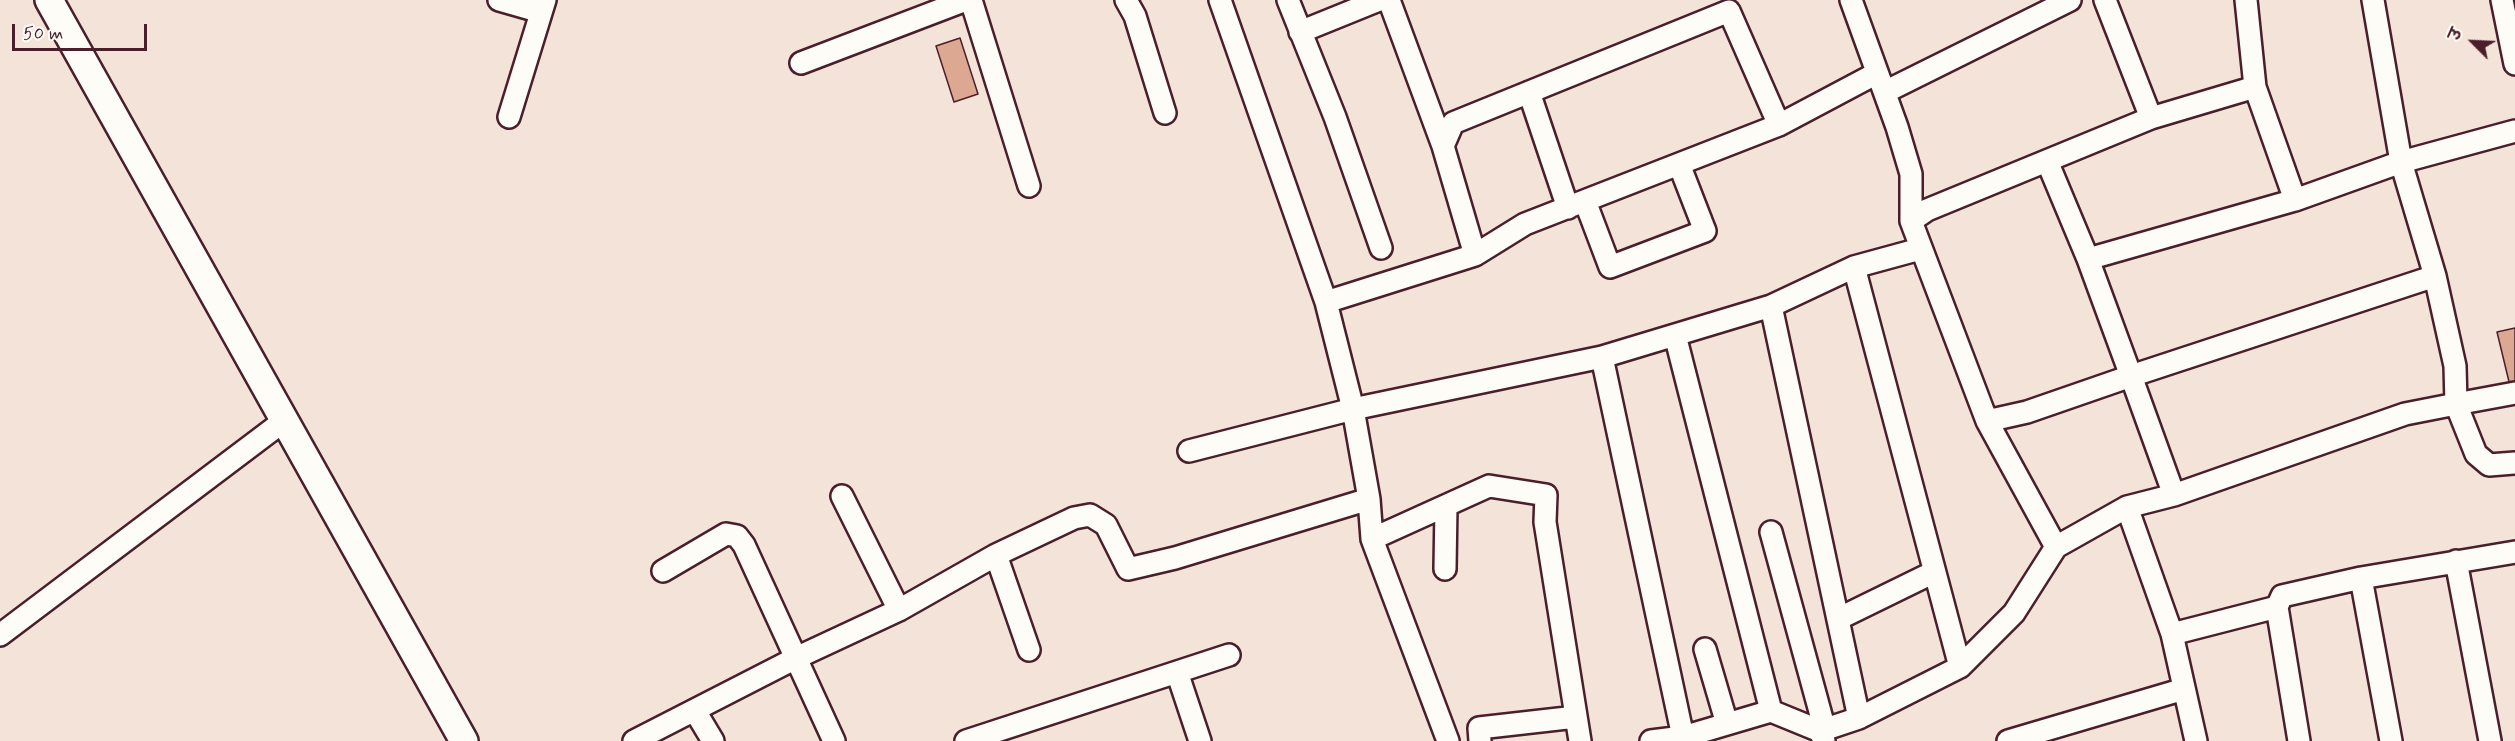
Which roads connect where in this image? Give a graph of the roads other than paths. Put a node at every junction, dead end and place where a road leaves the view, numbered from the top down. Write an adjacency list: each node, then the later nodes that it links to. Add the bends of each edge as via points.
1 (48, 0): 50 (street)
2 (499, 0): 16 (street)
3 (966, 0): 19 (street)
4 (971, 0): 32 (street)
5 (1126, 0): 23 (street, via 1136,16)
6 (1220, 0): 42 (street)
7 (1288, 0): 17 (street)
8 (1379, 0): 17 (street)
9 (1389, 0): 28 (street)
10 (1851, 0): 20 (street)
11 (2070, 0): 20 (street)
12 (2105, 0): 25 (street)
13 (2246, 0): 21 (street)
14 (2373, 0): 30 (street)
15 (2502, 0): 18 (street)
16 (543, 6): 24 (street)
17 (1300, 32): 36 (street)
18 (2515, 61)
19 (801, 63)
20 (1881, 83): 26 (street); 35 (street, via 1911,174)
21 (2255, 87): 25 (street); 33 (street)
22 (1529, 92): 26 (street, via 1729,11); 28 (street, via 1453,123); 34 (street)
23 (1165, 113)
24 (509, 117)
25 (2151, 118): 29 (street)
26 (1779, 125): 31 (street)
27 (2515, 131): 30 (street)
28 (1443, 146): 38 (street)
29 (2047, 160): 35 (street, via 1927,210); 39 (street)
30 (2401, 162): 33 (street); 41 (street)
31 (1679, 164): 34 (street); 34 (street, via 1705,231 1610,267)
32 (1029, 186)
33 (2295, 200): 39 (street)
34 (1577, 204): 38 (street, via 1525,224)
35 (1911, 221): 37 (street)
36 (1381, 248)
37 (1920, 249): 40 (street); 51 (street)
38 (1475, 255): 42 (street)
39 (2088, 259): 46 (street)
40 (1854, 267): 43 (street); 67 (street)
41 (2435, 276): 46 (street); 48 (street, via 2455,366)
42 (1326, 302): 49 (street)
43 (1771, 306): 44 (street); 71 (street)
44 (1675, 335): 45 (street); 82 (street)
45 (1602, 357): 49 (street); 87 (street)
46 (2132, 376): 51 (street, via 2027,412); 54 (street)
47 (2515, 393): 48 (street)
48 (2456, 404): 53 (street, via 2476,454 2489,465); 54 (street, via 2405,414)
49 (1353, 409): 52 (street); 56 (street)
50 (285, 420): 73 (street); 88 (street)
51 (1987, 421): 61 (street)
52 (1189, 451)
53 (2515, 463)
54 (2174, 495): 58 (street)
55 (842, 496): 70 (street)
56 (1369, 499): 60 (street); 63 (street, via 1128,569 1106,525 1090,514)
57 (1446, 506): 60 (street); 65 (street); 83 (street, via 1489,486 1546,495 1545,522)
58 (2127, 507): 61 (street); 72 (street)
59 (1771, 532): 86 (street)
60 (1372, 539): 94 (street)
61 (2056, 547): 78 (street, via 2014,613)
62 (2515, 552): 64 (street)
63 (996, 555): 70 (street); 75 (street)
64 (2456, 561): 68 (street); 102 (street)
65 (1445, 569)
66 (663, 571): 77 (street, via 726,534 737,536)
67 (1934, 572): 71 (street); 78 (street)
68 (2361, 578): 69 (street, via 2282,596); 101 (street)
69 (2277, 607): 72 (street); 100 (street)
70 (899, 610): 77 (street)
71 (1838, 619): 84 (street)
72 (2172, 634): 80 (street)
73 (0, 635)
74 (1705, 649): 85 (street)
75 (1029, 650)
76 (1229, 656): 79 (street)
77 (796, 658): 81 (street); 91 (street)
78 (1960, 667): 84 (street)
79 (1177, 672): 92 (street); 93 (street)
80 (2184, 689): 98 (street); 99 (street)
81 (695, 711): 89 (street); 90 (street)
82 (1771, 711): 85 (street); 86 (street)
83 (1576, 717): 95 (street, via 1479,728); 96 (street)
84 (1859, 718): 86 (street)
85 (1727, 724): 87 (street)
86 (1823, 734)
87 (1683, 737): 97 (street)
88 (464, 741)
89 (634, 741)
90 (713, 741)
91 (834, 741)
92 (966, 741)
93 (1200, 741)
94 (1448, 741)
95 (1480, 741)
96 (1580, 741)
97 (1651, 741)
98 (2008, 741)
99 (2196, 741)
100 (2299, 741)
101 (2391, 741)
102 (2490, 741)

